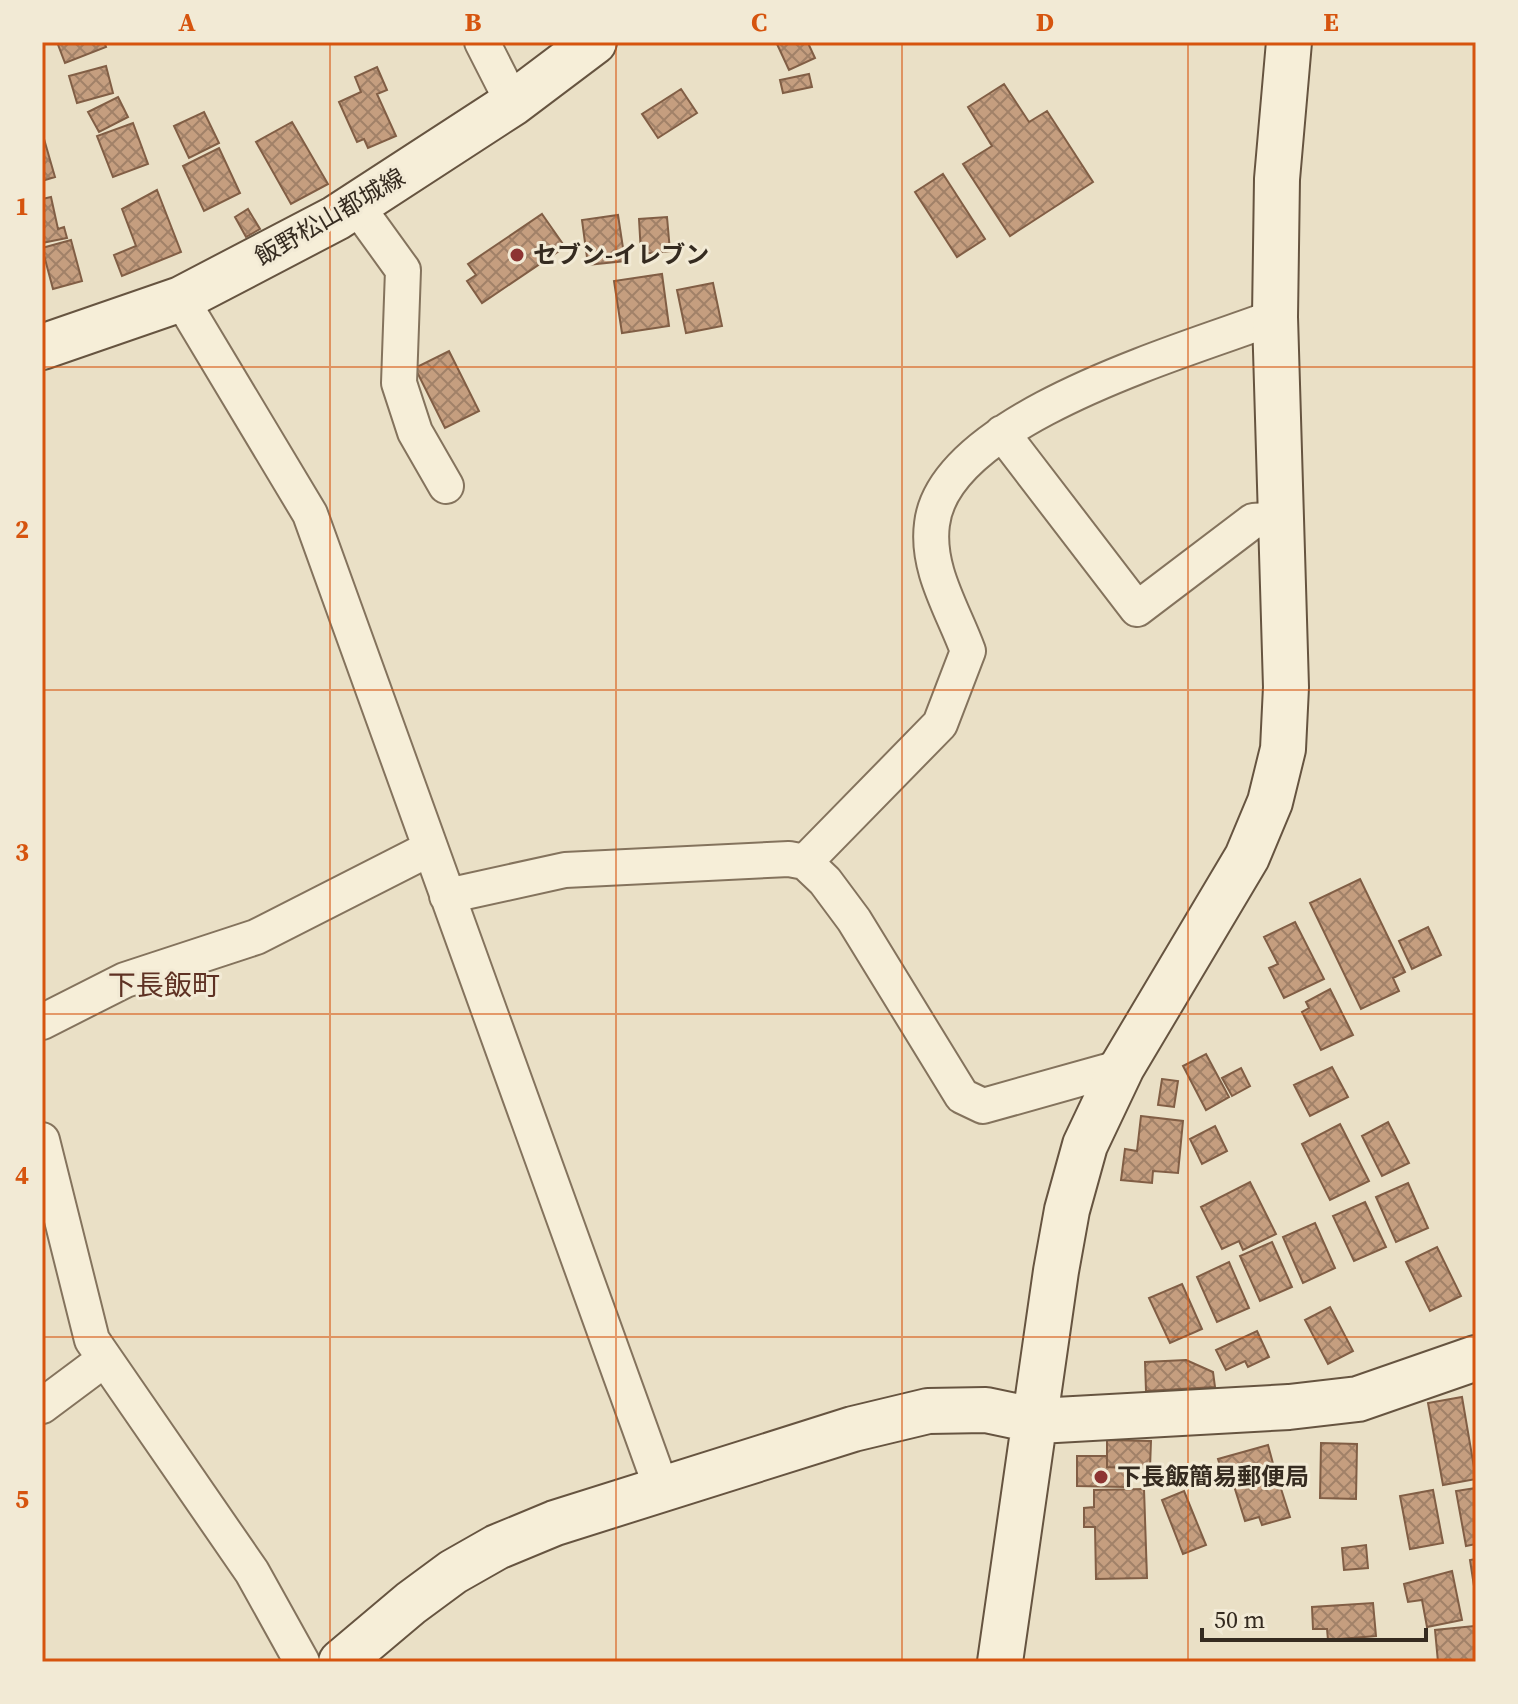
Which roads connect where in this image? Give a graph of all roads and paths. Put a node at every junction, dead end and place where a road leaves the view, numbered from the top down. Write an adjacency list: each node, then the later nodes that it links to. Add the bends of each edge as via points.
1 (482, 42): 4 (street)
2 (594, 42): 4 (street, 飯野松山都城線)
3 (1289, 42): 7 (street, via 1277,179)
4 (513, 103): 5 (street, 飯野松山都城線)
5 (356, 205): 6 (street, 飯野松山都城線); 10 (street, via 403,270 399,383 415,432)
6 (181, 299): 8 (street, 飯野松山都城線); 12 (street, via 310,514)
7 (1275, 317): 9 (street, via 1065,396); 11 (street)
8 (42, 347)
9 (1002, 433): 11 (street, via 1137,609 1253,521); 13 (street, via 941,490 932,523 938,582 968,651 953,699 940,724)
10 (446, 486)
11 (1281, 519): 16 (street, via 1286,687 1283,749 1270,802 1247,857)
12 (429, 849): 14 (street); 15 (street, via 256,937 125,980)
13 (805, 862): 14 (street, via 565,870); 16 (street, via 854,920 962,1096 983,1106)
14 (447, 896): 22 (street)
15 (42, 1022)
16 (1122, 1067): 21 (street, via 1085,1145 1067,1210)
17 (42, 1140): 19 (street, via 92,1340)
18 (1476, 1358): 21 (street, via 1358,1399)
19 (105, 1359): 20 (street); 23 (street, via 252,1572)
20 (42, 1406)
21 (1038, 1421): 22 (street, via 986,1410 928,1411); 25 (street)
22 (661, 1487): 24 (street, via 497,1547 453,1572)
23 (302, 1662)
24 (341, 1662)
25 (1000, 1662)

